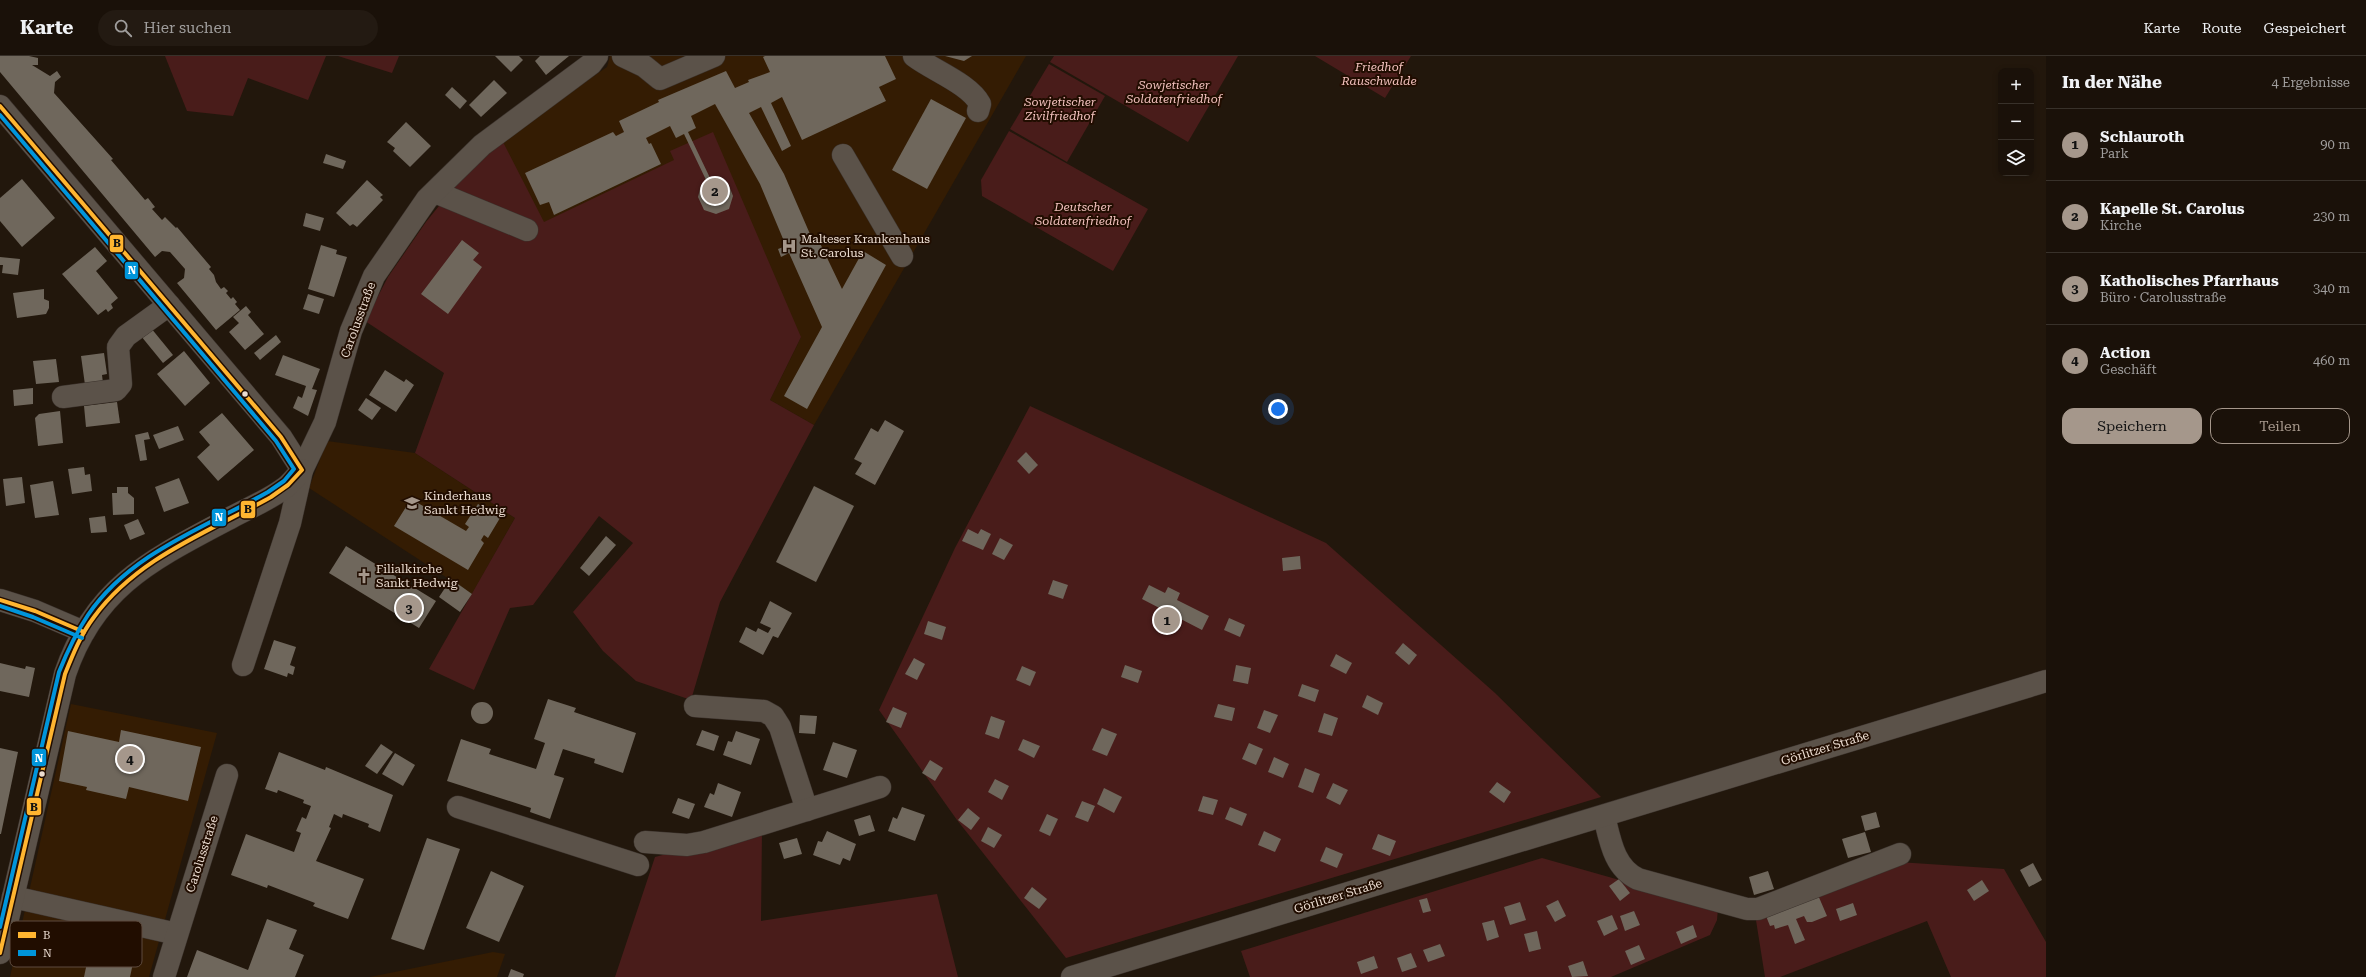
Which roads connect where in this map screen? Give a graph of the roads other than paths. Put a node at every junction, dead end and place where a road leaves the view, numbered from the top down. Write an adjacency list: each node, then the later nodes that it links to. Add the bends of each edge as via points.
1 (597, 56): 8 (street, Carolusstraße, via 591,64 482,145)
2 (623, 56): 3 (street, via 644,66 660,79)
3 (714, 56)
4 (914, 56): 6 (street, via 927,67 971,91 980,104)
5 (0, 106): 11 (street)
6 (978, 111)
7 (842, 155): 10 (street)
8 (434, 192): 9 (street); 13 (street, Carolusstraße, via 399,236 374,276 352,331 325,422)
9 (527, 230)
10 (902, 256)
11 (169, 304): 12 (street, via 126,336 118,347 121,384 116,390); 13 (street, via 281,437)
12 (63, 397)
13 (302, 470): 15 (street, via 284,489 170,550 135,573 112,593); 16 (street, Carolusstraße, via 290,523)
14 (0, 600): 15 (street, via 35,611)
15 (84, 632): 27 (street, via 65,674)
16 (243, 665)
17 (2046, 681): 23 (street, Görlitzer Straße)
18 (695, 706): 22 (street, via 764,711 772,716 780,727)
19 (227, 775): 30 (street, Carolusstraße)
20 (880, 787): 22 (street)
21 (458, 807): 26 (street)
22 (807, 810): 24 (street, via 704,842 687,845)
23 (1604, 816): 25 (street, via 1618,861 1628,875 1747,909 1758,909); 33 (street, Görlitzer Straße)
24 (645, 842)
25 (1900, 854)
26 (638, 865)
27 (13, 897): 28 (street); 31 (street)
28 (119, 921)
29 (142, 926): 30 (street)
30 (177, 934): 32 (street, Carolusstraße)
31 (0, 953)
32 (164, 977)
33 (1072, 977)

